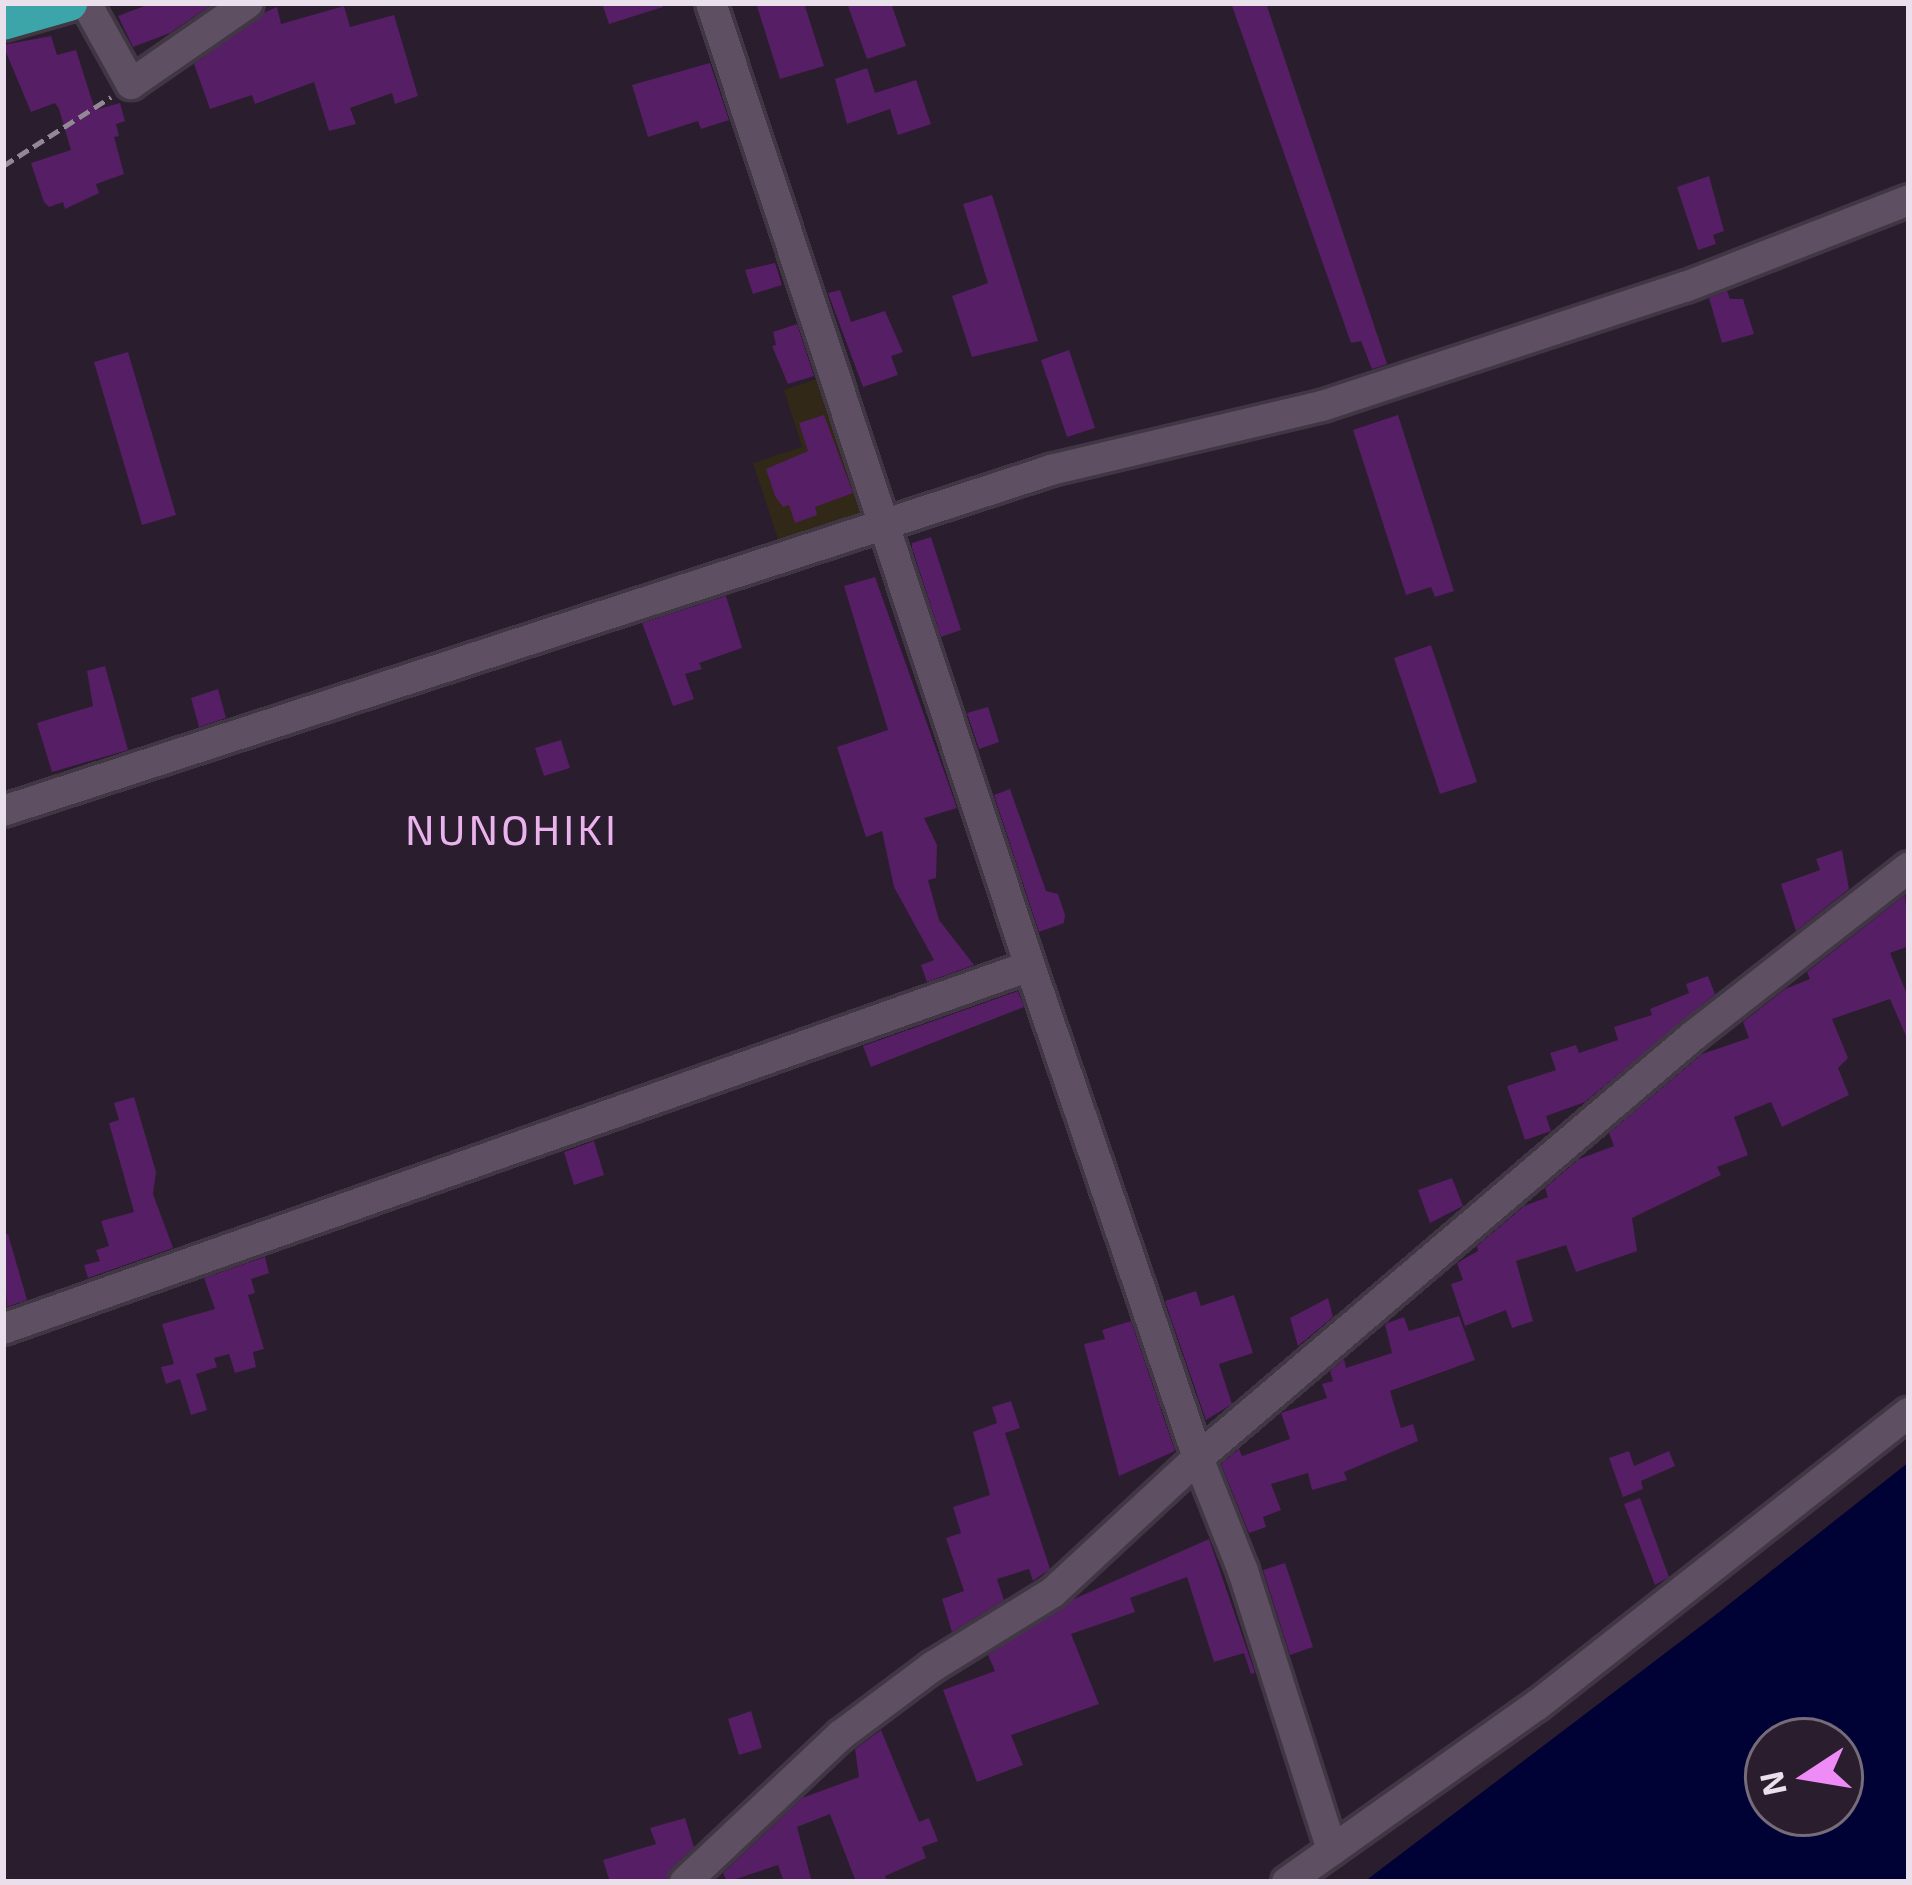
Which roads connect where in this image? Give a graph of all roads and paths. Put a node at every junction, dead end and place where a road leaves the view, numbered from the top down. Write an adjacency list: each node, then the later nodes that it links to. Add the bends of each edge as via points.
1 (69, 3): 5 (highway)
2 (86, 3): 6 (street)
3 (248, 3): 6 (street)
4 (711, 3): 9 (street)
5 (3, 22)
6 (130, 84): 7 (path)
7 (3, 166)
8 (1909, 200): 9 (street, via 1685,287 1322,406 1051,470)
9 (884, 527): 10 (street); 12 (street)
10 (3, 811)
11 (1909, 867): 15 (street, via 1693,1036)
12 (1030, 966): 13 (street); 15 (street)
13 (3, 1328)
14 (1909, 1413): 16 (street, via 1536,1706)
15 (1198, 1458): 16 (street, via 1243,1571); 17 (street, via 1052,1593 932,1667 841,1736)
16 (1332, 1850): 18 (street)
17 (685, 1882)
18 (1287, 1882)

